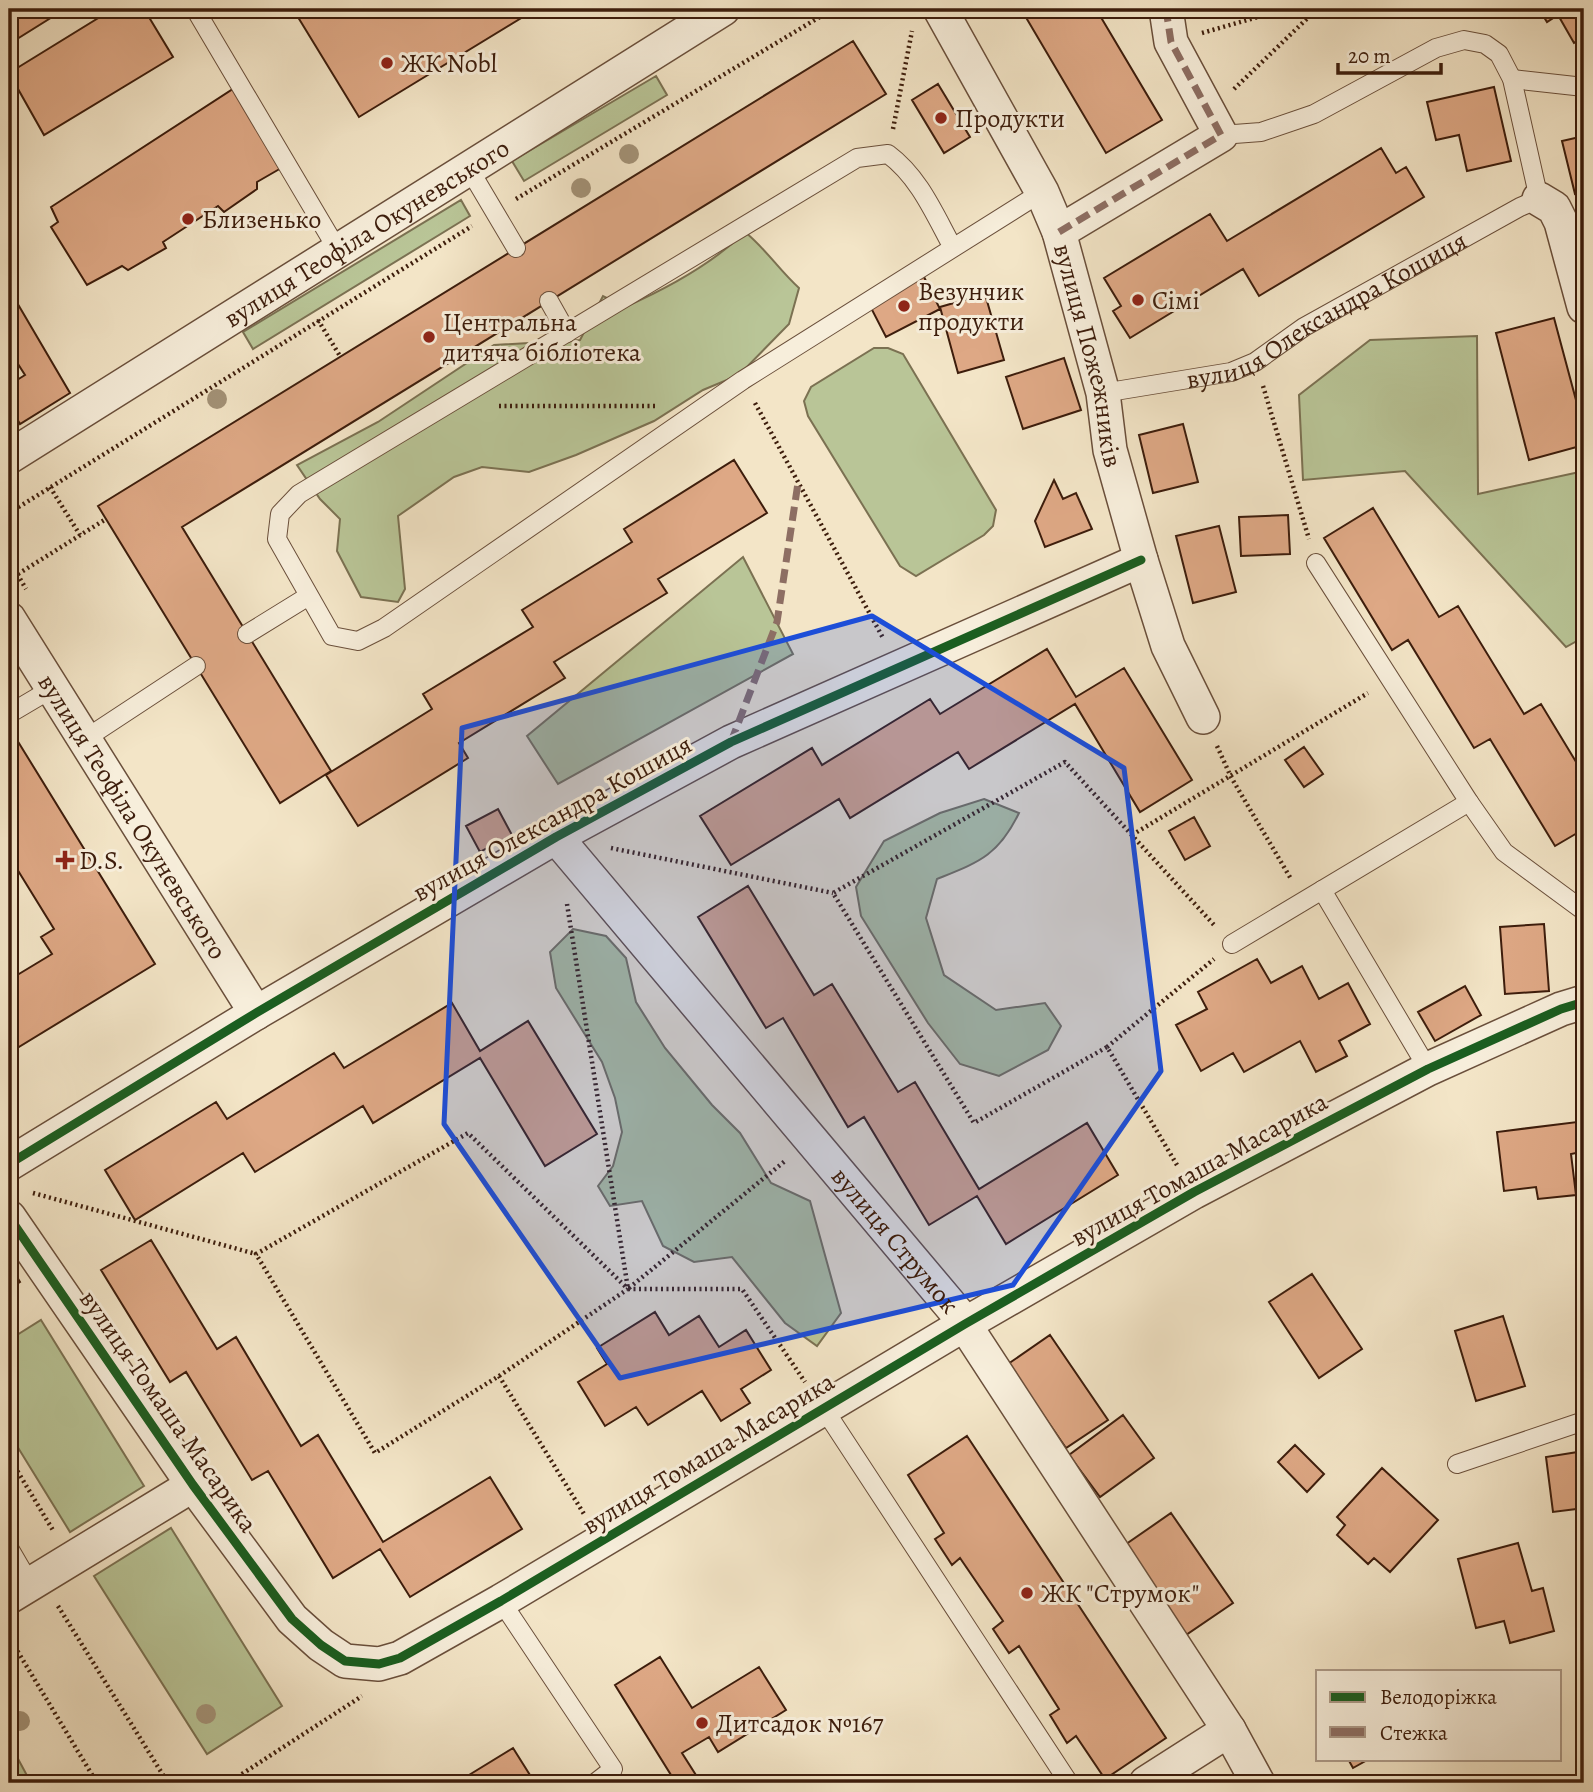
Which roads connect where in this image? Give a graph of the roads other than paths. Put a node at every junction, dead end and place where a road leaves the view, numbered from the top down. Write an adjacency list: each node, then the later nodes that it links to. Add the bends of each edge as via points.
1 (195, 9): 13 (lane)
2 (723, 9): 8 (street, вулиця Теофіла Окуневського)
3 (1166, 9): 7 (street, via 1171,42)
4 (927, 14): 9 (street, вулиця Пожежників)
5 (1512, 79): 6 (lane); 7 (lane, via 1499,54 1485,44 1464,40 1436,48 1314,114 1261,132); 10 (lane)
6 (1584, 88)
7 (1216, 123): 11 (street)
8 (468, 167): 13 (street, вулиця Теофіла Окуневського); 14 (lane)
9 (1042, 192): 11 (street, вулиця Пожежників); 12 (lane)
10 (1539, 199): 16 (street, via 1554,208 1561,222); 18 (lane, вулиця Олександра Кошиця, via 1304,327 1255,362 1231,372)
11 (1059, 232): 18 (street, вулиця Пожежників)
12 (952, 246): 17 (lane, via 911,174 888,154 858,158); 22 (lane, via 743,380 384,628 358,641 332,636)
13 (337, 248): 19 (street, вулиця Теофіла Окуневського)
14 (516, 248)
15 (549, 302): 17 (lane)
16 (1584, 307)
17 (567, 333): 22 (lane, via 299,494 280,514 277,540)
18 (1103, 393): 20 (street, вулиця Пожежників, via 1110,450)
19 (9, 457)
20 (1141, 560): 28 (street, вулиця Пожежників, via 1168,646); 31 (street, вулиця Олександра Кошиця, via 731,742)
21 (1316, 563): 30 (lane)
22 (307, 597): 24 (lane)
23 (9, 619): 26 (street, вулиця Теофіла Окуневського)
24 (247, 634)
25 (196, 666): 29 (lane)
26 (53, 688): 27 (lane); 29 (street, вулиця Теофіла Окуневського)
27 (9, 715)
28 (1203, 717)
29 (85, 738): 36 (street, вулиця Теофіла Окуневського)
30 (1469, 802): 32 (lane); 33 (lane, via 1504,852)
31 (556, 837): 36 (street, вулиця Олександра Кошиця); 39 (street, вулиця Струмок)
32 (1322, 890): 34 (lane); 37 (lane)
33 (1584, 911)
34 (1232, 944)
35 (1584, 1002): 37 (street, вулиця Томаша Масарика)
36 (256, 1013): 38 (street, вулиця Олександра Кошиця)
37 (1428, 1069): 39 (street, вулиця Томаша Масарика, via 1194,1192)
38 (13, 1190): 43 (street, вулиця Томаша Масарика)
39 (965, 1324): 40 (street, вулиця Томаша Масарика); 47 (street, вулиця Струмок)
40 (824, 1409): 46 (street, вулиця Томаша Масарика); 49 (lane)
41 (1584, 1421): 42 (lane)
42 (1457, 1464)
43 (193, 1485): 45 (street, вулиця Томаша Масарика); 46 (street, вулиця Томаша Масарика, via 292,1619 345,1661 379,1664 400,1658)
44 (9, 1548): 45 (lane)
45 (26, 1586)
46 (501, 1601): 48 (lane, via 613,1769)
47 (1229, 1730): 50 (street); 51 (street, вулиця Струмок)
48 (595, 1783)
49 (1069, 1783)
50 (1146, 1783)
51 (1258, 1783)

